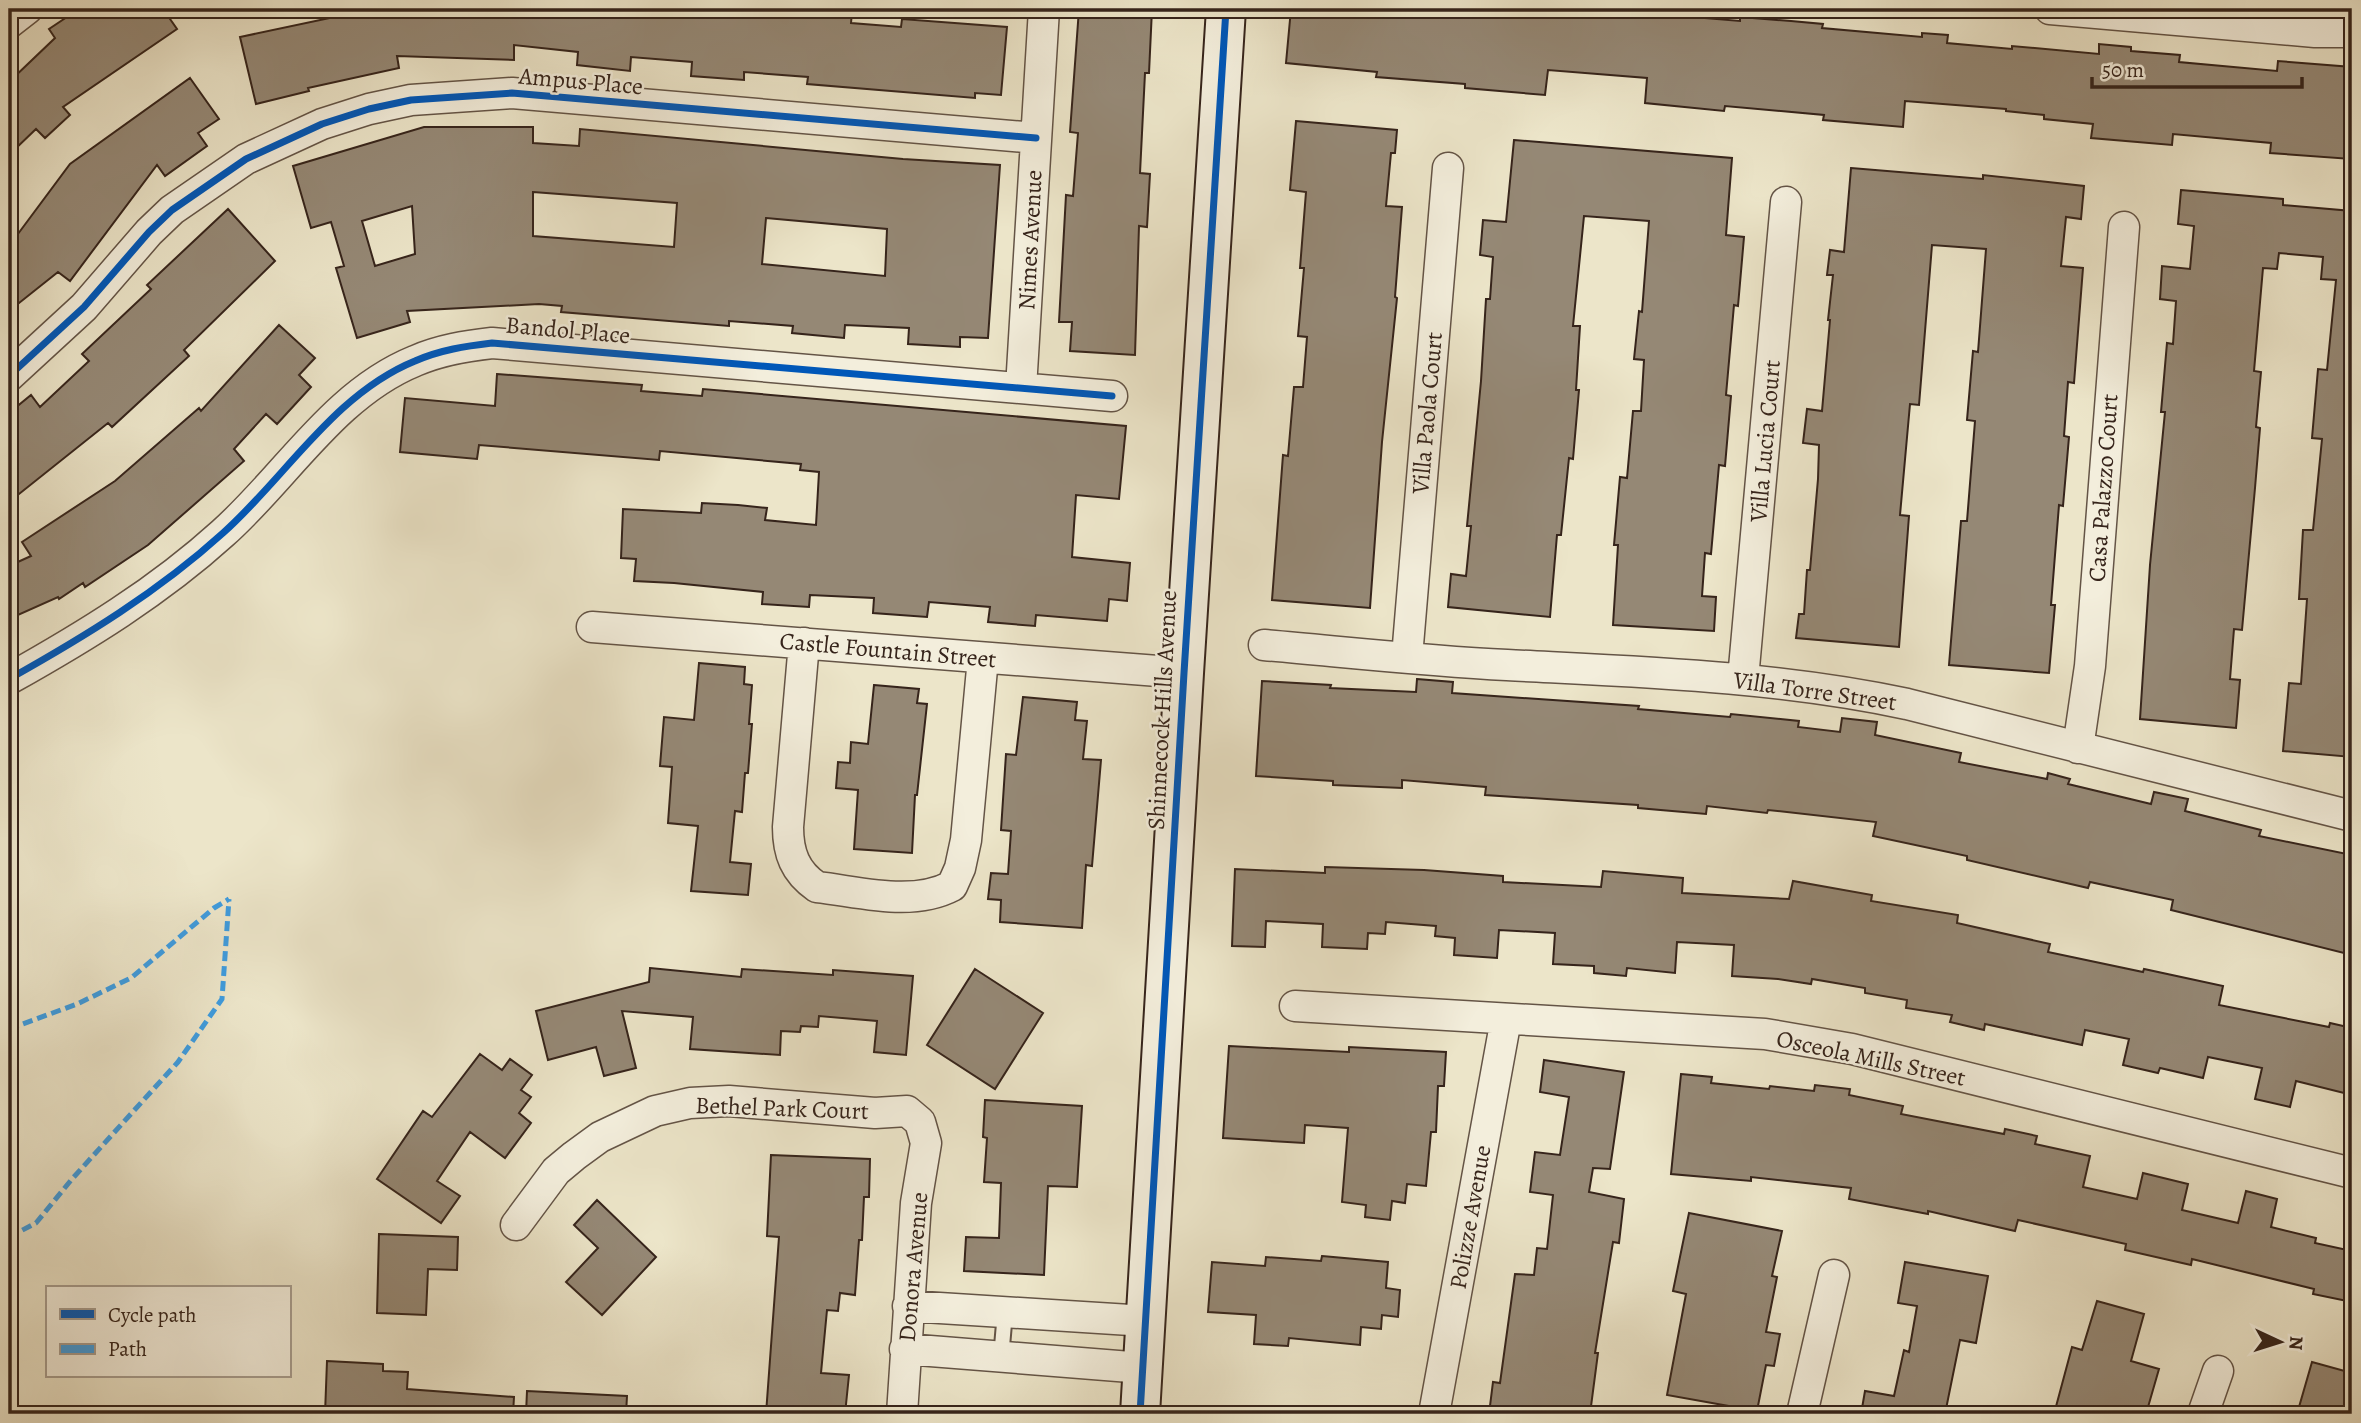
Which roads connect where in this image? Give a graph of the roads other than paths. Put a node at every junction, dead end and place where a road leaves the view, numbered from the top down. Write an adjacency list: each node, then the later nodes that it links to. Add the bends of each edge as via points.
1 (27, 9): 6 (street)
2 (1044, 9): 8 (street, Nimes Avenue)
3 (1226, 9): 20 (street, Shinnecock Hills Avenue)
4 (2050, 9): 5 (street)
5 (2163, 14): 7 (street, via 2315,32)
6 (9, 23)
7 (2352, 32)
8 (1036, 138): 12 (street, Ampus Place, via 512,93 411,100 369,109 285,139 194,194 149,232 84,307); 13 (street, Nimes Avenue)
9 (1448, 168): 18 (street, Villa Paola Court)
10 (1786, 202): 22 (street, Villa Lucia Court)
11 (2124, 227): 23 (street, Casa Palazzo Court, via 2090,666)
12 (9, 376)
13 (1021, 388): 14 (street, Bandol Place); 21 (street, Bandol Place, via 492,343 454,348 414,361 357,396 223,533 169,577 95,630)
14 (1112, 396)
15 (592, 627): 16 (street, Castle Fountain Street)
16 (804, 643): 19 (street, Castle Fountain Street); 19 (street, via 788,827 793,863 804,879 817,887 915,898 952,886 960,868)
17 (1264, 646): 18 (street, Villa Torre Street)
18 (1407, 657): 22 (street, Villa Torre Street)
19 (983, 658): 20 (street, Castle Fountain Street)
20 (1184, 673): 33 (street, Shinnecock Hills Avenue)
21 (9, 679)
22 (1743, 679): 23 (street, Villa Torre Street, via 1842,690)
23 (2078, 748): 24 (street, Villa Torre Street)
24 (2352, 816)
25 (1295, 1006): 26 (street, Osceola Mills Street)
26 (1506, 1019): 28 (street, Osceola Mills Street, via 1802,1039); 40 (street, Polizze Avenue)
27 (920, 1122): 29 (street, Bethel Park Court, via 907,1111 875,1113 729,1101 655,1111 600,1137 574,1156 556,1171); 31 (street, Donora Avenue, via 926,1143)
28 (2352, 1173)
29 (516, 1225)
30 (1834, 1275): 41 (street)
31 (908, 1306): 32 (street); 34 (street, Donora Avenue)
32 (1005, 1311): 33 (street); 35 (lane)
33 (1146, 1321): 36 (street, Shinnecock Hills Avenue)
34 (905, 1349): 35 (street); 38 (street, Donora Avenue)
35 (1001, 1358): 36 (street)
36 (1143, 1368): 39 (street, Shinnecock Hills Avenue)
37 (2218, 1371): 42 (street)
38 (902, 1414)
39 (1140, 1414)
40 (1434, 1414)
41 (1802, 1414)
42 (2203, 1414)

